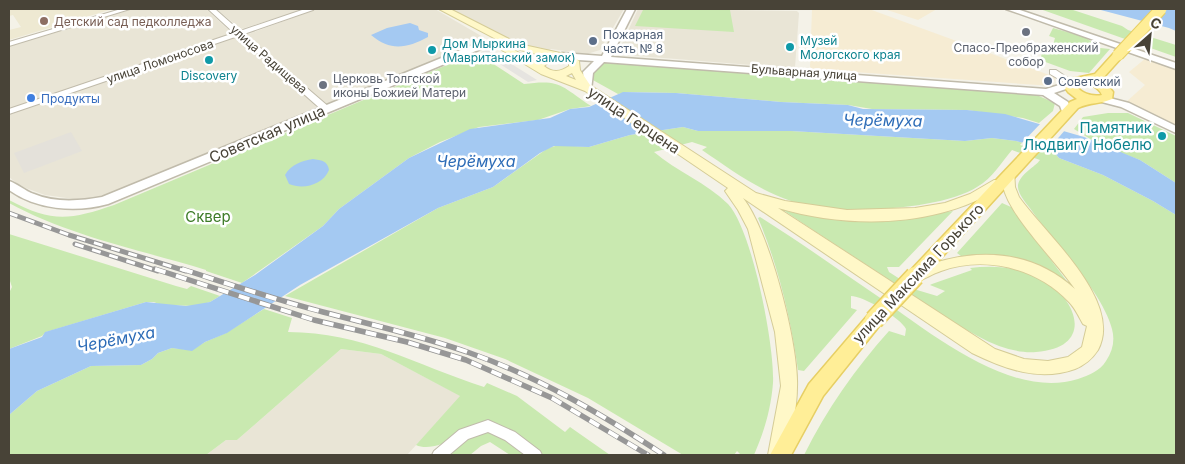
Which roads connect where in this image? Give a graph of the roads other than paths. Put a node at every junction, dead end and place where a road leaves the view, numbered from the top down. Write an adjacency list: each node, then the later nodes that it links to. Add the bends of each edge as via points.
1 (127, 9): 13 (street)
2 (212, 9): 9 (street, улица Радищева)
3 (311, 9): 9 (street, улица Ломоносова)
4 (444, 9): 8 (main road, улица Герцена)
5 (632, 9): 16 (street)
6 (1010, 9): 17 (street)
7 (1162, 9): 22 (main road, bridge, via 1118,55)
8 (477, 28): 10 (main road, улица Герцена); 12 (main road, улица Герцена)
9 (240, 33): 25 (street, улица Радищева); 26 (street, улица Ломоносова)
10 (486, 35): 11 (main road, улица Герцена); 14 (street, Советская улица)
11 (495, 42): 12 (street, Советская улица); 14 (street, Советская улица); 20 (main road, улица Герцена)
12 (509, 43): 15 (main road, улица Герцена, via 534,52)
13 (9, 44)
14 (468, 50): 20 (street, via 496,49); 25 (street, Советская улица)
15 (560, 56): 16 (street, Бульварная улица); 18 (main road, via 572,60); 20 (main road, via 541,61 539,66)
16 (604, 59): 18 (street); 21 (street, via 588,72); 23 (street, Бульварная улица)
17 (1176, 66)
18 (575, 67): 20 (main road, via 564,74); 21 (main road)
19 (1053, 72): 24 (street)
20 (548, 73): 21 (main road, улица Герцена)
21 (588, 88): 29 (main road, улица Герцена)
22 (1102, 88): 24 (main road); 24 (main road, via 1084,81); 27 (street, via 1125,105)
23 (1046, 92): 24 (street); 24 (street, via 1064,104)
24 (1073, 99): 28 (main road, улица Максима Горького)
25 (326, 109): 30 (street, Советская улица, via 92,204 63,205 37,200)
26 (9, 112)
27 (1176, 130)
28 (1015, 168): 29 (main road, via 986,192 961,204 898,214 856,216 819,214 784,206 753,195); 31 (main road, улица Максима Горького); 32 (main road, via 1009,187 1016,202 1088,299 1095,324)
29 (712, 173): 32 (main road, via 947,330 994,356 1024,366 1052,368 1074,362); 35 (main road, via 738,200 752,222 780,320 789,386)
30 (9, 186)
31 (915, 276): 32 (main road, via 948,264 982,260 1032,268 1064,288 1083,309 1091,327); 35 (main road, улица Максима Горького, bridge, via 816,390)
32 (1090, 350)
33 (439, 455): 34 (street, via 464,434 488,426 510,436)
34 (535, 455)
35 (778, 455)

